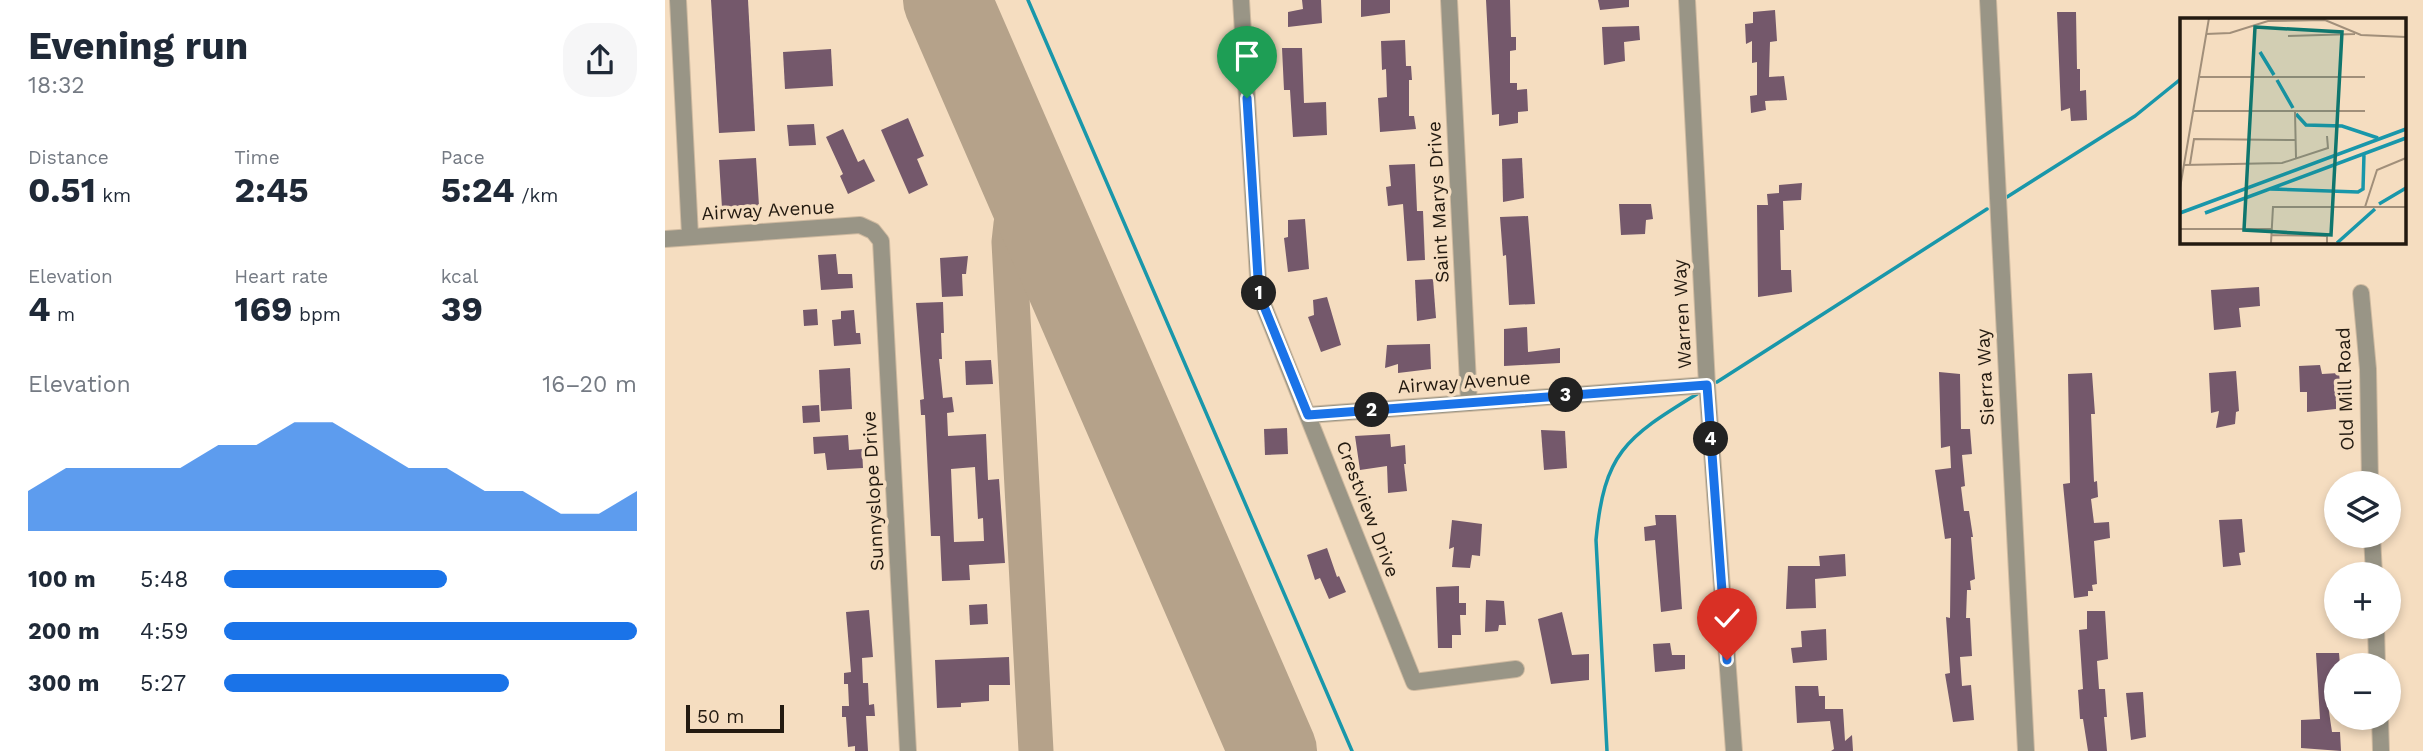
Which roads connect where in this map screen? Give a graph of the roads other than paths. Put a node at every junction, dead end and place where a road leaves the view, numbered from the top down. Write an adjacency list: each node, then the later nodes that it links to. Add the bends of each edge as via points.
1 (678, 0): 7 (street)
2 (1241, 0): 12 (street, Crestview Drive, via 1259,294)
3 (1449, 0): 11 (street, Saint Marys Drive)
4 (1686, 0): 10 (street, Warren Way)
5 (1988, 0): 18 (street, Sierra Way)
6 (873, 231): 7 (street, Airway Avenue, via 860,225); 16 (street, Sunnyslope Drive, via 881,241)
7 (690, 235): 8 (street, Airway Avenue)
8 (665, 239)
9 (2361, 293): 13 (street, Old Mill Road)
10 (1707, 385): 11 (street, Airway Avenue); 17 (street, Warren Way)
11 (1469, 403): 12 (street, Airway Avenue)
12 (1308, 415): 14 (street, Crestview Drive, via 1414,682)
13 (2370, 471)
14 (1516, 669)
15 (2380, 730): 19 (street)
16 (908, 751)
17 (1734, 751)
18 (2027, 751)
19 (2381, 751)

